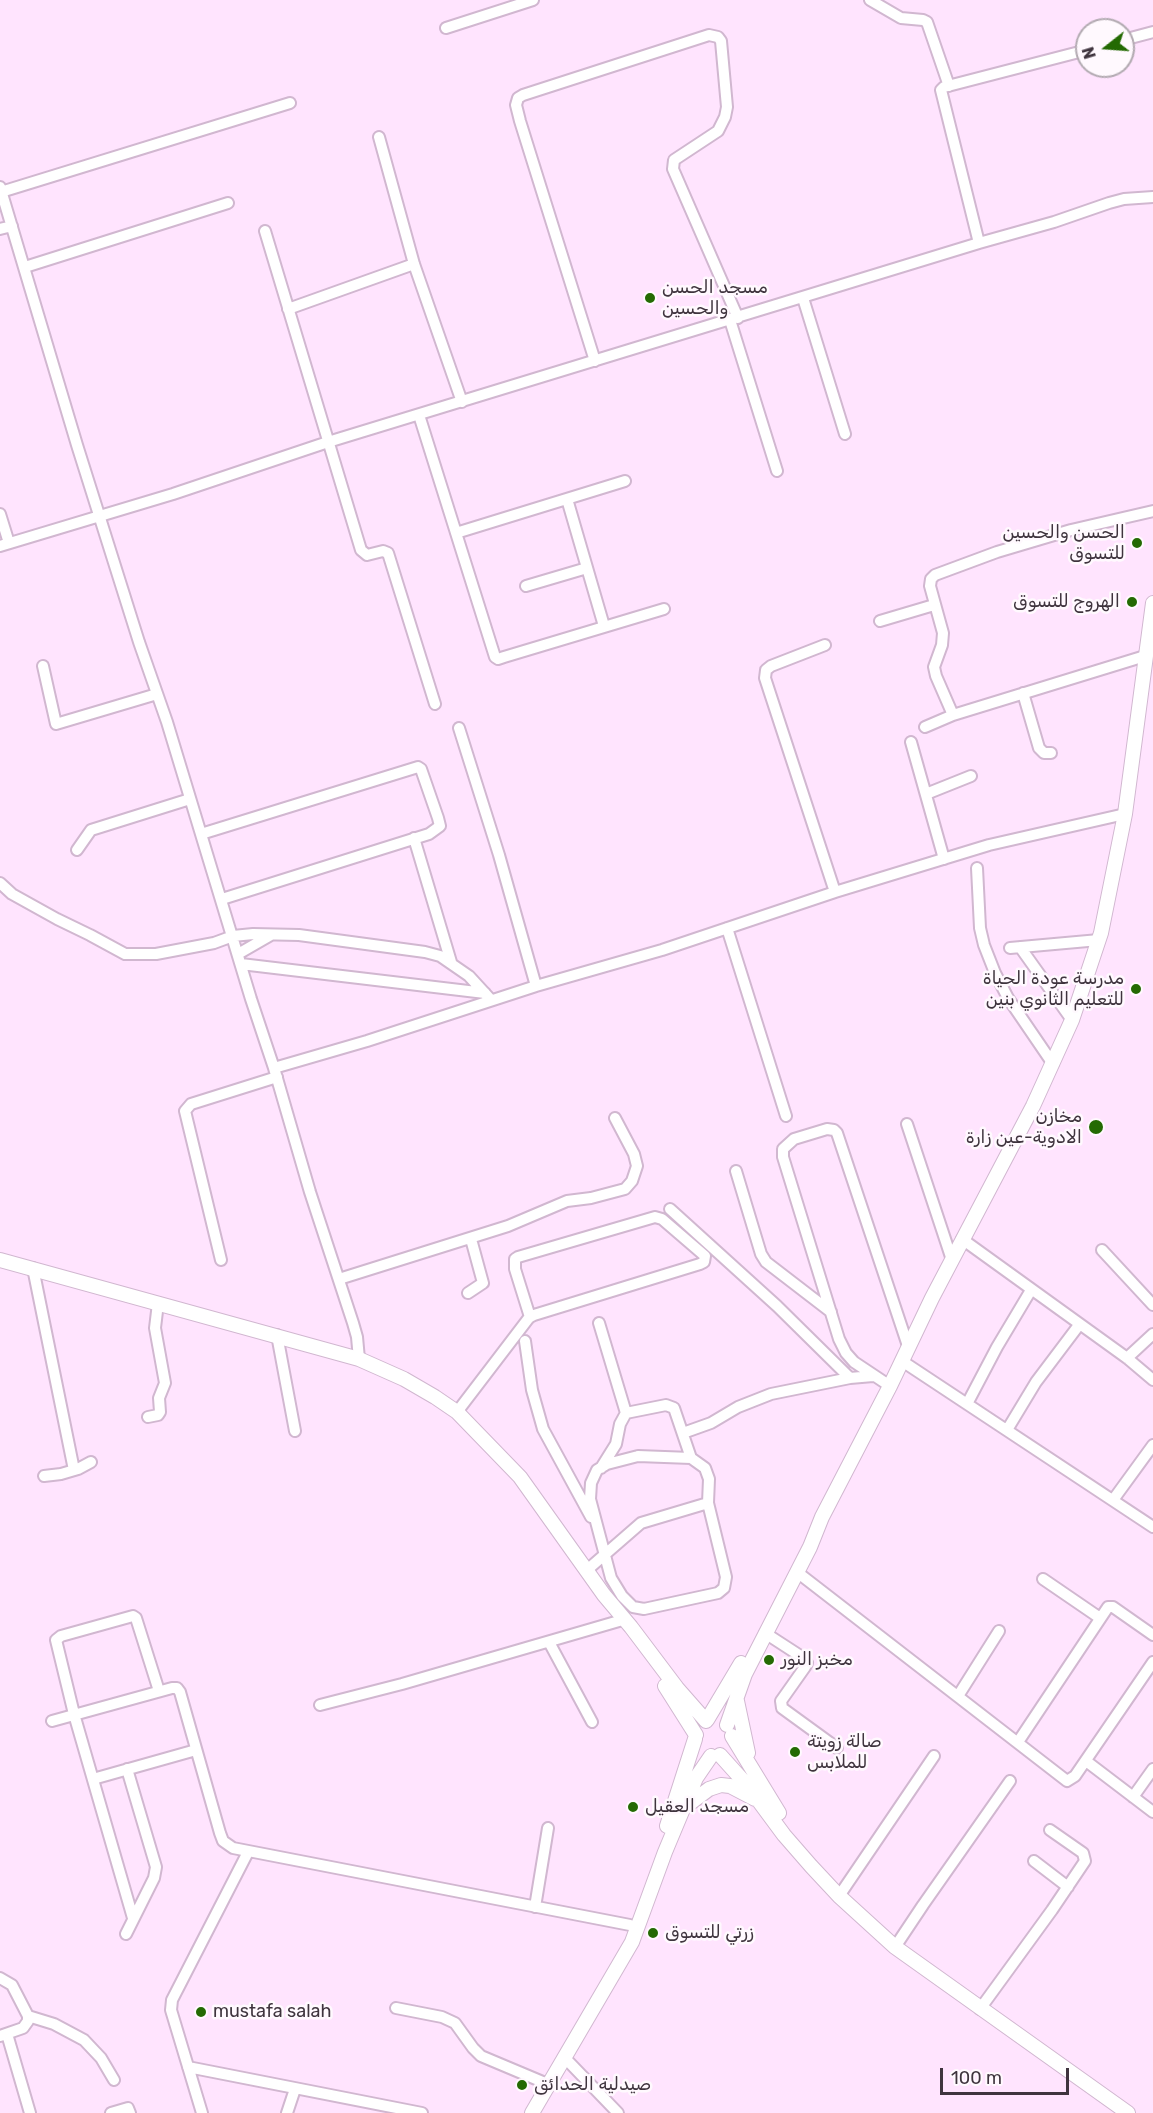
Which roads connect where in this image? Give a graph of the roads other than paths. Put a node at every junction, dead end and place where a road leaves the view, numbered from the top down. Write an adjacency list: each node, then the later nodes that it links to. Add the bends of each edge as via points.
1 (533, 0): 3 (street)
2 (870, 0): 7 (street, via 901,18 927,22)
3 (446, 28)
4 (1153, 32): 5 (street)
5 (1135, 37)
6 (1075, 53): 7 (street)
7 (949, 86): 16 (street, via 941,93)
8 (290, 103): 10 (street)
9 (379, 136): 17 (street)
10 (1, 190): 13 (street)
11 (1153, 197): 16 (street, via 1124,199)
12 (228, 203): 18 (street)
13 (12, 226): 14 (street); 18 (street)
14 (0, 229)
15 (265, 231): 20 (street)
16 (979, 243): 19 (street)
17 (414, 264): 20 (street); 23 (street)
18 (25, 267): 32 (street)
19 (803, 298): 21 (street); 25 (street)
20 (288, 309): 26 (street)
21 (734, 319): 22 (street); 22 (street, via 673,169 674,160 718,131 725,117 721,41 710,35 518,98 520,121); 27 (street)
22 (595, 361): 23 (street)
23 (462, 402): 24 (street)
24 (419, 415): 26 (street); 33 (street)
25 (844, 434)
26 (328, 442): 32 (street); 47 (street, via 361,550 367,555 388,553)
27 (777, 471)
28 (625, 481): 29 (street)
29 (567, 498): 33 (street); 35 (street)
30 (1153, 510): 38 (street, via 997,552 935,575 930,586)
31 (0, 514): 34 (street)
32 (100, 517): 34 (street); 46 (street)
33 (456, 532): 41 (street, via 493,654 498,659)
34 (4, 544)
35 (587, 568): 36 (street); 41 (street)
36 (526, 586)
37 (1153, 603): 43 (main road)
38 (934, 605): 40 (street); 48 (street, via 943,633 934,667)
39 (664, 609): 41 (street)
40 (880, 621)
41 (604, 626)
42 (825, 645): 63 (street, via 771,666 765,678)
43 (1145, 656): 45 (street); 56 (main road)
44 (43, 666): 46 (street, via 56,724)
45 (1023, 693): 48 (street); 52 (street, via 1039,748)
46 (157, 694): 55 (street)
47 (435, 704)
48 (953, 715): 49 (street)
49 (926, 727)
50 (459, 728): 71 (street)
51 (911, 742): 54 (street)
52 (1051, 753)
53 (971, 776): 54 (street)
54 (926, 794): 60 (street)
55 (190, 799): 57 (street); 59 (street, via 91,830)
56 (1125, 814): 60 (street); 68 (main road)
57 (201, 834): 58 (street, via 418,767 440,826); 64 (street)
58 (414, 838): 64 (street); 70 (street)
59 (77, 850)
60 (944, 859): 63 (street)
61 (977, 868): 74 (street, via 980,928 987,954 1008,998)
62 (0, 883): 67 (street, via 21,899 125,954 156,954)
63 (835, 892): 65 (street)
64 (222, 899): 67 (street)
65 (728, 928): 71 (street); 76 (street)
66 (272, 935): 67 (street); 69 (street); 70 (street, via 425,952)
67 (233, 936): 69 (street)
68 (1099, 940): 73 (main road); 73 (street, via 1015,948)
69 (240, 959): 72 (street); 75 (street)
70 (451, 962): 72 (street)
71 (536, 986): 72 (street)
72 (488, 997): 75 (street)
73 (1072, 1020): 74 (main road)
74 (1053, 1064): 82 (main road)
75 (276, 1073): 85 (street, via 191,1104 185,1110); 88 (street)
76 (786, 1116)
77 (615, 1118): 81 (street, via 637,1166 626,1189 567,1201)
78 (907, 1124): 86 (street)
79 (736, 1171): 93 (street, via 766,1262)
80 (670, 1209): 105 (street)
81 (471, 1239): 88 (street); 90 (street, via 483,1283)
82 (962, 1239): 86 (main road); 89 (street)
83 (1102, 1250): 92 (street)
84 (0, 1260): 87 (main road)
85 (221, 1260)
86 (952, 1260): 100 (main road)
87 (33, 1268): 91 (main road); 119 (street)
88 (339, 1279): 102 (street, via 357,1337)
89 (1031, 1290): 96 (street); 108 (street)
90 (468, 1293)
91 (158, 1303): 98 (main road); 111 (street, via 155,1328 165,1383 159,1398 160,1412)
92 (1153, 1305)
93 (831, 1312): 100 (street, via 783,1156 783,1149 794,1139 827,1129 834,1130 842,1143); 104 (street, via 846,1353)
94 (531, 1317): 94 (street, via 700,1264 705,1256 655,1217 518,1257 515,1269); 109 (street)
95 (599, 1323): 110 (street)
96 (1079, 1324): 101 (street); 112 (street)
97 (1153, 1334): 101 (street)
98 (277, 1335): 102 (main road); 113 (street)
99 (525, 1341): 125 (street, via 543,1429)
100 (908, 1346): 103 (main road)
101 (1126, 1358): 106 (street)
102 (359, 1359): 109 (main road, via 404,1379)
103 (902, 1360): 107 (main road); 108 (street)
104 (873, 1376): 105 (street); 107 (street)
105 (850, 1378): 114 (street, via 752,1400 711,1423)
106 (1153, 1380)
107 (890, 1386): 123 (main road)
108 (967, 1404): 112 (street)
109 (457, 1412): 127 (main road, via 520,1477)
110 (626, 1413): 114 (street, via 672,1406); 118 (street, via 616,1444)
111 (148, 1417)
112 (1007, 1430): 121 (street)
113 (295, 1431)
114 (683, 1433): 116 (street)
115 (1153, 1445): 121 (street)
116 (691, 1458): 118 (street, via 638,1456); 122 (street, via 705,1468 709,1479)
117 (91, 1462): 119 (street)
118 (600, 1468): 125 (street, via 591,1483)
119 (74, 1470): 120 (street)
120 (44, 1476)
121 (1113, 1500): 124 (street)
122 (708, 1503): 126 (street, via 641,1523); 126 (street, via 726,1577 724,1588 718,1593 644,1609 633,1607 611,1578)
123 (822, 1517): 128 (main road); 144 (main road, via 803,1543)
124 (1152, 1523)
125 (598, 1530): 126 (street)
126 (605, 1554): 127 (street)
127 (587, 1570): 130 (main road)
128 (797, 1572): 134 (main road); 140 (street)
129 (1043, 1579): 131 (street)
130 (604, 1594): 132 (main road); 144 (main road)
131 (1100, 1618): 135 (street, via 1108,1607 1113,1607); 148 (street)
132 (619, 1621): 136 (street); 147 (main road)
133 (999, 1631): 140 (street)
134 (765, 1633): 139 (main road); 149 (street, via 807,1662 781,1701 782,1708)
135 (1153, 1635)
136 (549, 1642): 141 (street); 145 (street)
137 (1153, 1662): 153 (street)
138 (159, 1691): 142 (street); 142 (street, via 136,1618 128,1616 56,1640); 150 (street, via 177,1688 180,1692)
139 (736, 1696): 146 (main road); 156 (main road)
140 (958, 1696): 148 (street)
141 (320, 1705)
142 (74, 1714): 143 (street); 157 (street)
143 (52, 1720)
144 (707, 1721): 146 (main road, via 720,1720); 147 (main road, via 699,1726)
145 (592, 1722)
146 (729, 1731): 151 (main road, via 728,1750); 156 (main road)
147 (696, 1737): 151 (main road, via 702,1752); 172 (main road)
148 (1018, 1742): 153 (street, via 1068,1781)
149 (837, 1749)
150 (196, 1750): 154 (street); 165 (street, via 223,1841)
151 (715, 1756): 160 (main road, via 734,1770); 161 (main road, via 700,1770)
152 (934, 1756): 169 (street)
153 (1086, 1761): 159 (street)
154 (127, 1769): 157 (street); 171 (street, via 156,1867)
155 (1153, 1769): 159 (street)
156 (755, 1774): 167 (main road)
157 (93, 1779): 171 (street)
158 (1010, 1781): 174 (street)
159 (1133, 1797): 162 (street)
160 (759, 1801): 161 (main road, via 721,1785); 167 (main road)
161 (684, 1808): 175 (main road, via 632,1942)
162 (1153, 1812)
163 (548, 1828): 170 (street)
164 (1050, 1830): 168 (street, via 1085,1858)
165 (248, 1852): 170 (street); 182 (street, via 173,1996 171,2010)
166 (1034, 1861): 168 (street)
167 (811, 1866): 169 (main road)
168 (1068, 1887): 178 (street)
169 (839, 1896): 174 (main road)
170 (535, 1907): 172 (street)
171 (133, 1918): 173 (street)
172 (630, 1924): 175 (main road)
173 (126, 1934)
174 (896, 1947): 178 (main road)
175 (619, 1961): 181 (main road)
176 (0, 1978): 179 (street, via 12,1985)
177 (396, 2008): 184 (street, via 455,2023 481,2056)
178 (980, 2009): 194 (main road)
179 (28, 2016): 180 (street, via 24,2028); 183 (street, via 84,2040)
180 (3, 2035): 186 (street)
181 (565, 2058): 184 (main road); 193 (street)
182 (188, 2067): 185 (street); 189 (street)
183 (114, 2080)
184 (550, 2085): 192 (main road)
185 (295, 2089): 190 (street); 191 (street)
186 (30, 2113)
187 (111, 2113): 188 (street, via 128,2108)
188 (130, 2113)
189 (202, 2113)
190 (287, 2113)
191 (422, 2113)
192 (532, 2113)
193 (618, 2113)
194 (1128, 2113)

